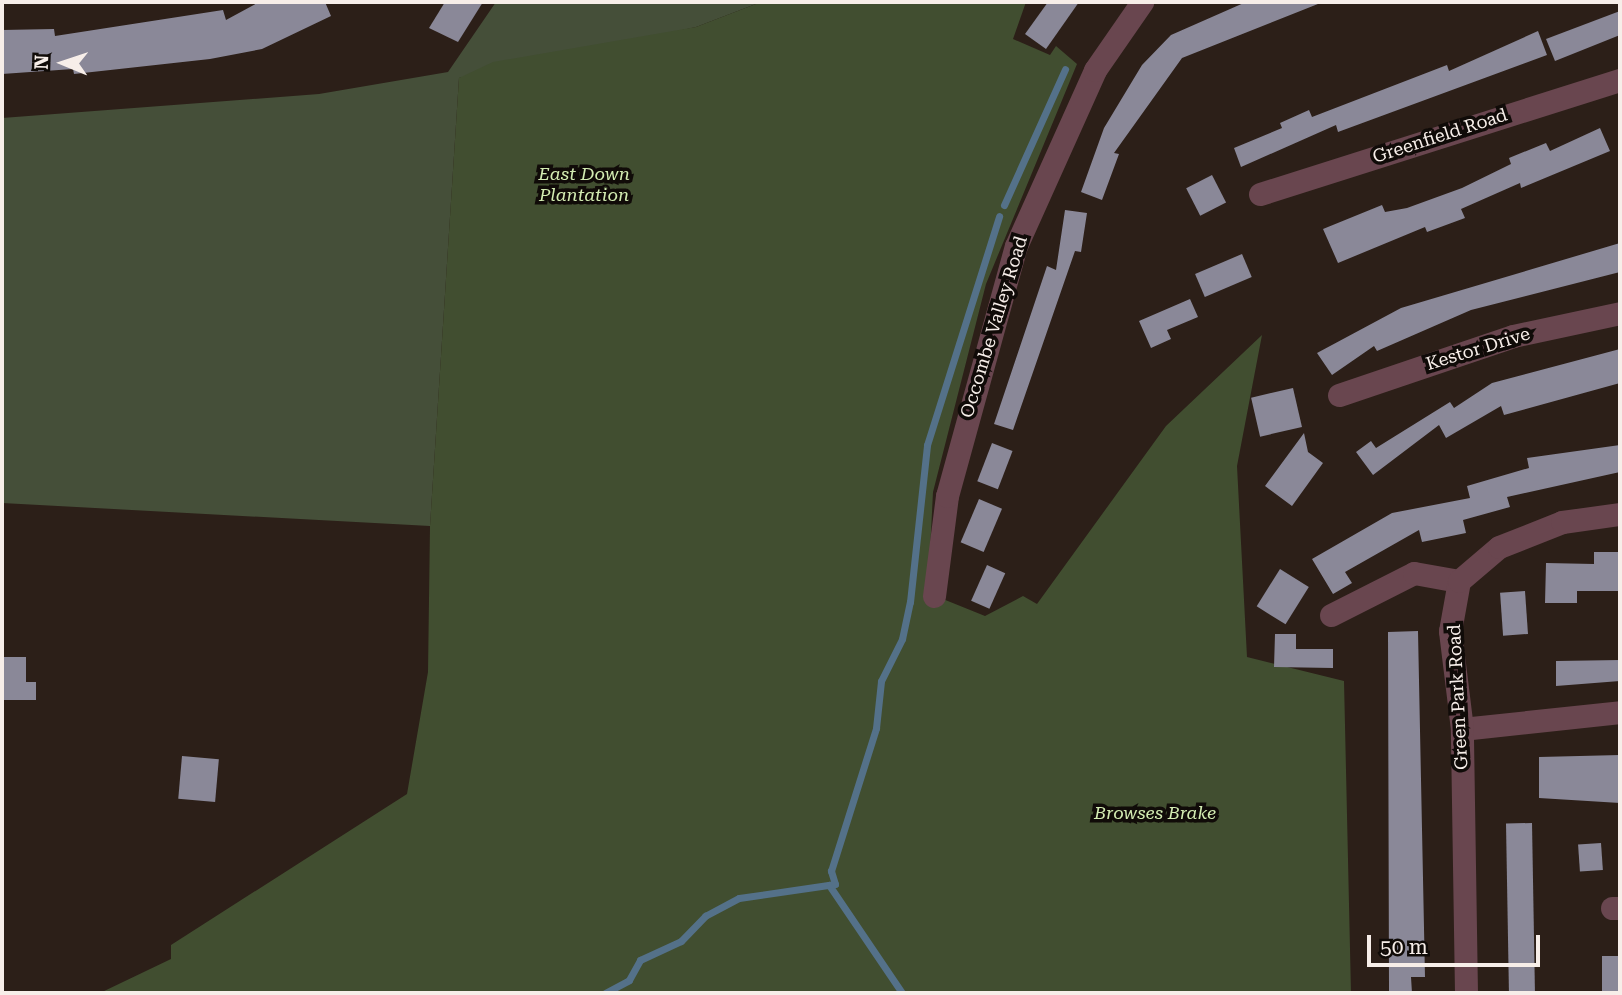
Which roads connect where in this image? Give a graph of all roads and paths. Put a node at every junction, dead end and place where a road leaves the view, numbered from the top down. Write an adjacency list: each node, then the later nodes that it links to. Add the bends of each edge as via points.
1 (1142, 2): 8 (street, Occombe Valley Road, via 1095,70 1016,246 947,496)
2 (1620, 80): 3 (street, Greenfield Road)
3 (1260, 194)
4 (1620, 313): 5 (street, Kestor Drive, via 1513,336)
5 (1339, 395)
6 (1620, 514): 7 (street, via 1562,522 1499,547)
7 (1459, 581): 9 (street, via 1414,573); 11 (street, Green Park Road, via 1450,631)
8 (934, 596)
9 (1331, 615)
10 (1620, 712): 11 (street)
11 (1462, 729): 12 (street, Green Park Road)
12 (1466, 993)

